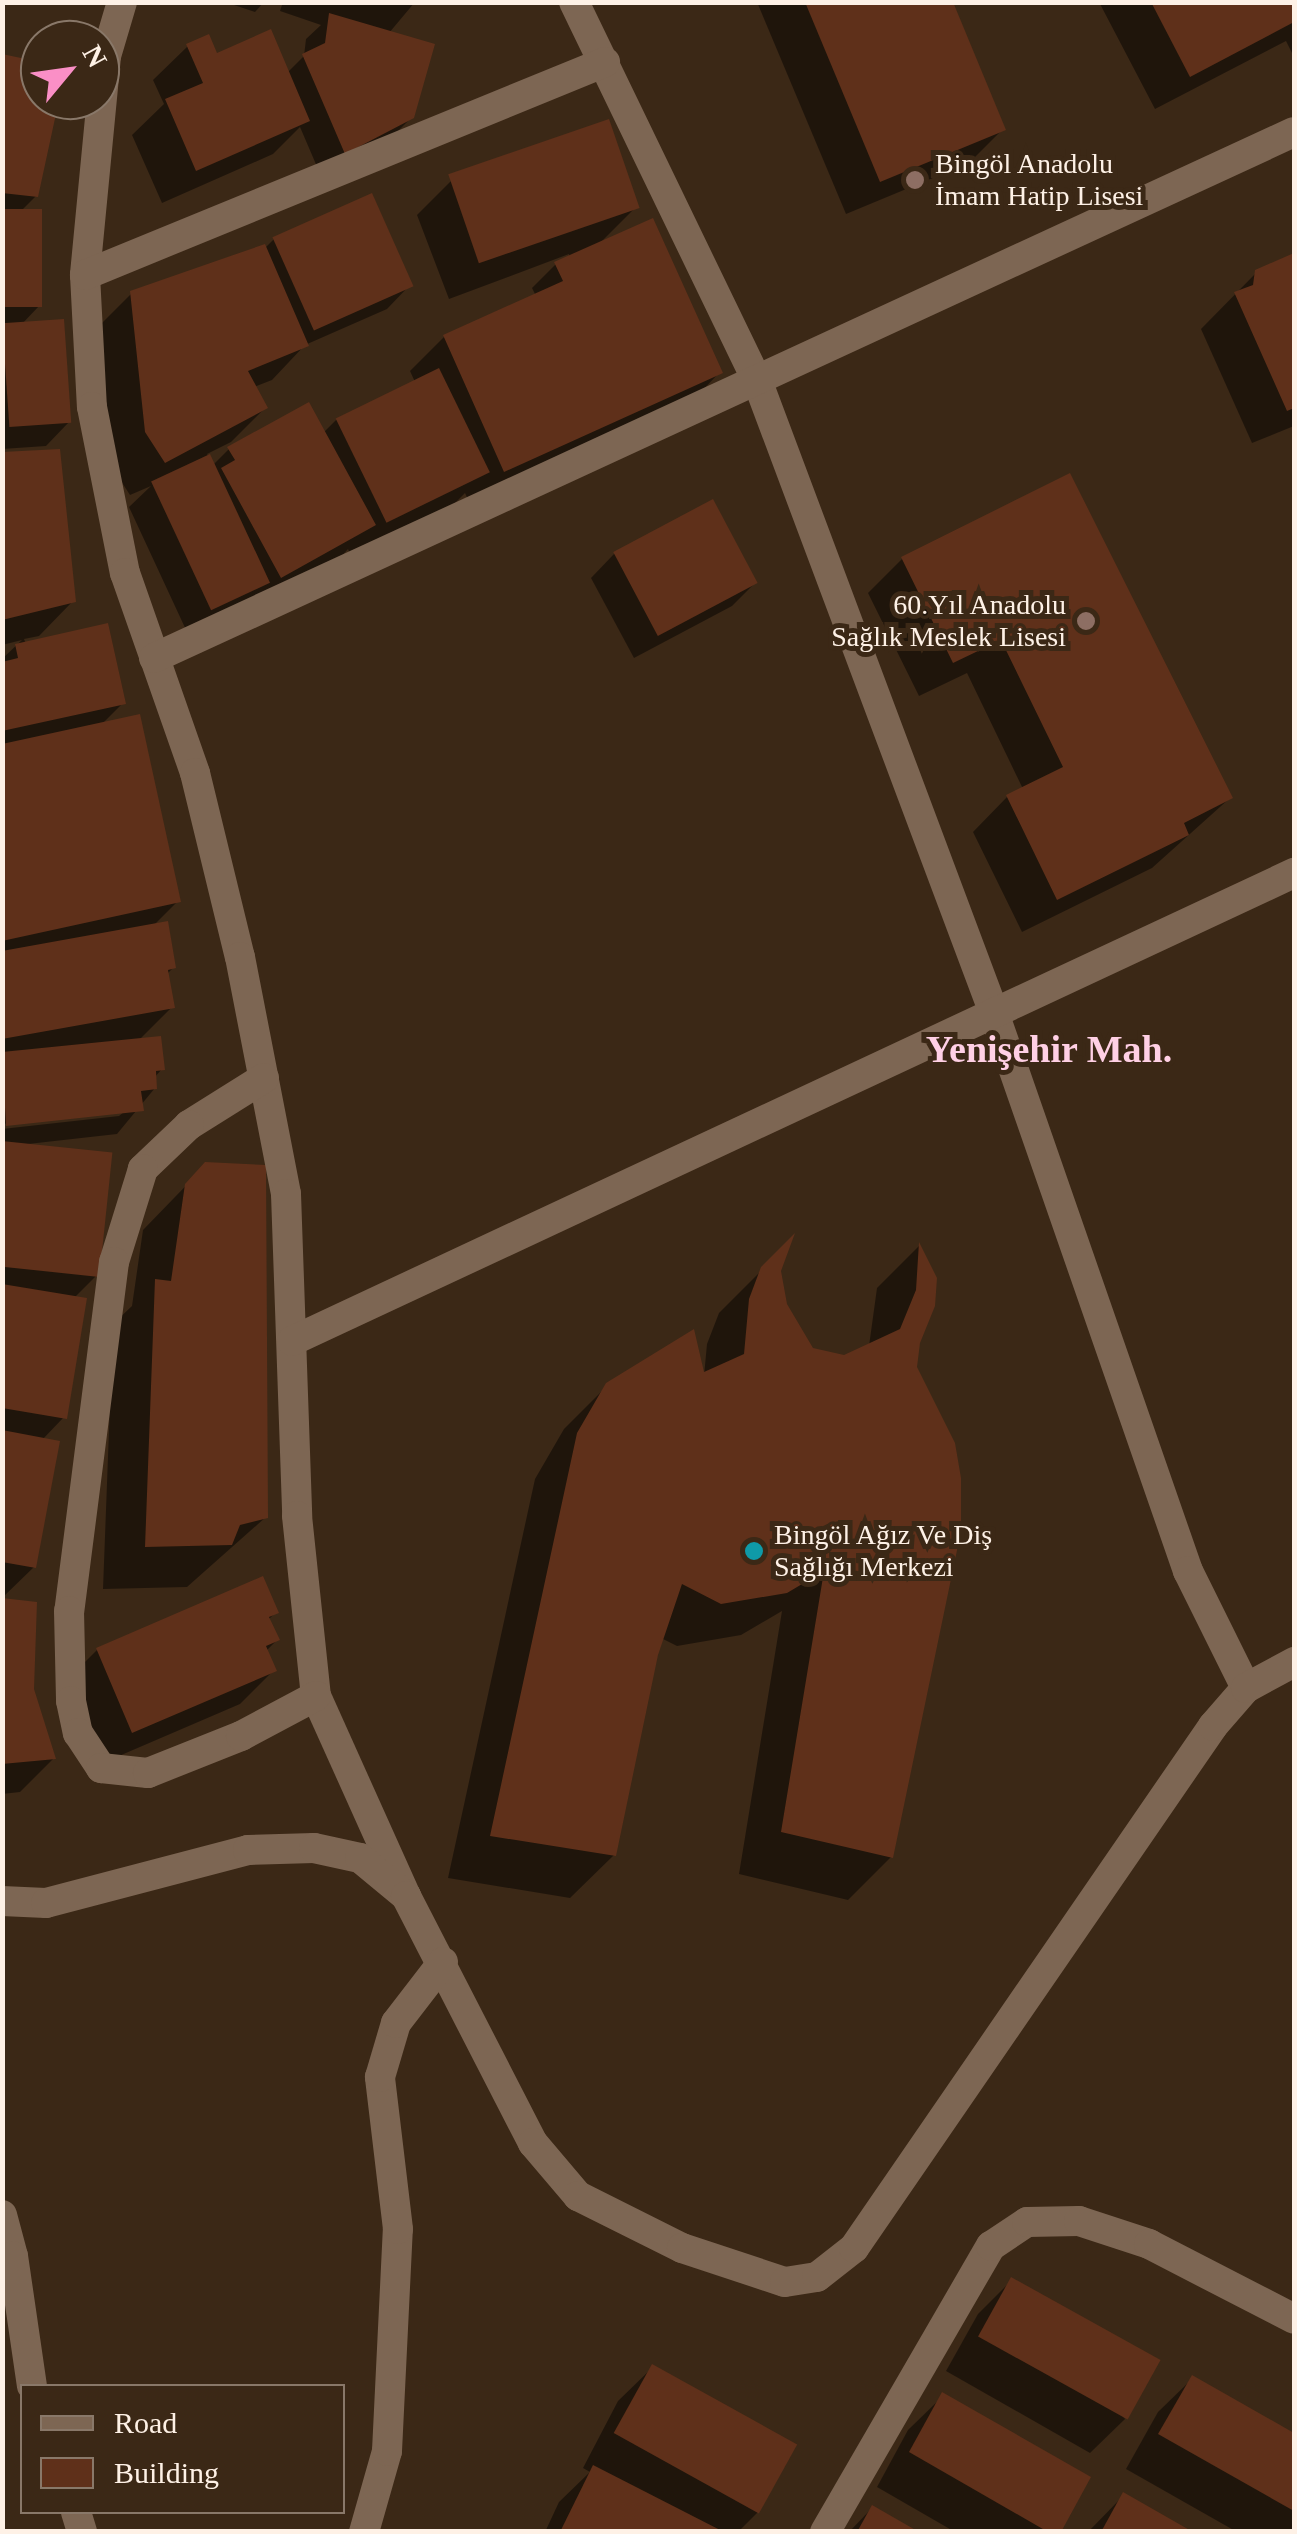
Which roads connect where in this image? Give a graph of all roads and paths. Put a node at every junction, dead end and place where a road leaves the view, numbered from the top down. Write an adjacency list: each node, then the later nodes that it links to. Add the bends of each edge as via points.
1 (122, 2): 5 (street, via 106,56)
2 (574, 2): 3 (street)
3 (605, 62): 5 (street); 6 (street)
4 (1294, 132): 6 (street)
5 (85, 275): 7 (street, via 92,407 125,572)
6 (757, 380): 7 (street); 9 (street)
7 (154, 658): 10 (street, via 195,772)
8 (1294, 873): 9 (street)
9 (994, 1013): 11 (street); 13 (street, via 1188,1572)
10 (264, 1078): 11 (street, via 286,1194); 14 (street, via 188,1125 143,1169 114,1262 68,1611 71,1701 78,1733 101,1768 148,1772 240,1736)
11 (292, 1341): 14 (street, via 297,1516)
12 (1294, 1662): 13 (street)
13 (1246, 1688): 17 (street, via 1212,1726 854,2248 816,2277 785,2282 682,2248 578,2196 532,2143)
14 (316, 1696): 15 (street)
15 (406, 1896): 16 (street, via 360,1858 314,1848 248,1850 46,1903); 17 (street)
16 (2, 1902)
17 (443, 1962): 21 (street, via 396,2023 380,2077 398,2229 387,2451)
18 (2, 2215): 20 (street)
19 (1294, 2319): 22 (street, via 1150,2244 1079,2221 1027,2222 990,2246)
20 (32, 2384)
21 (364, 2532)
22 (825, 2532)

